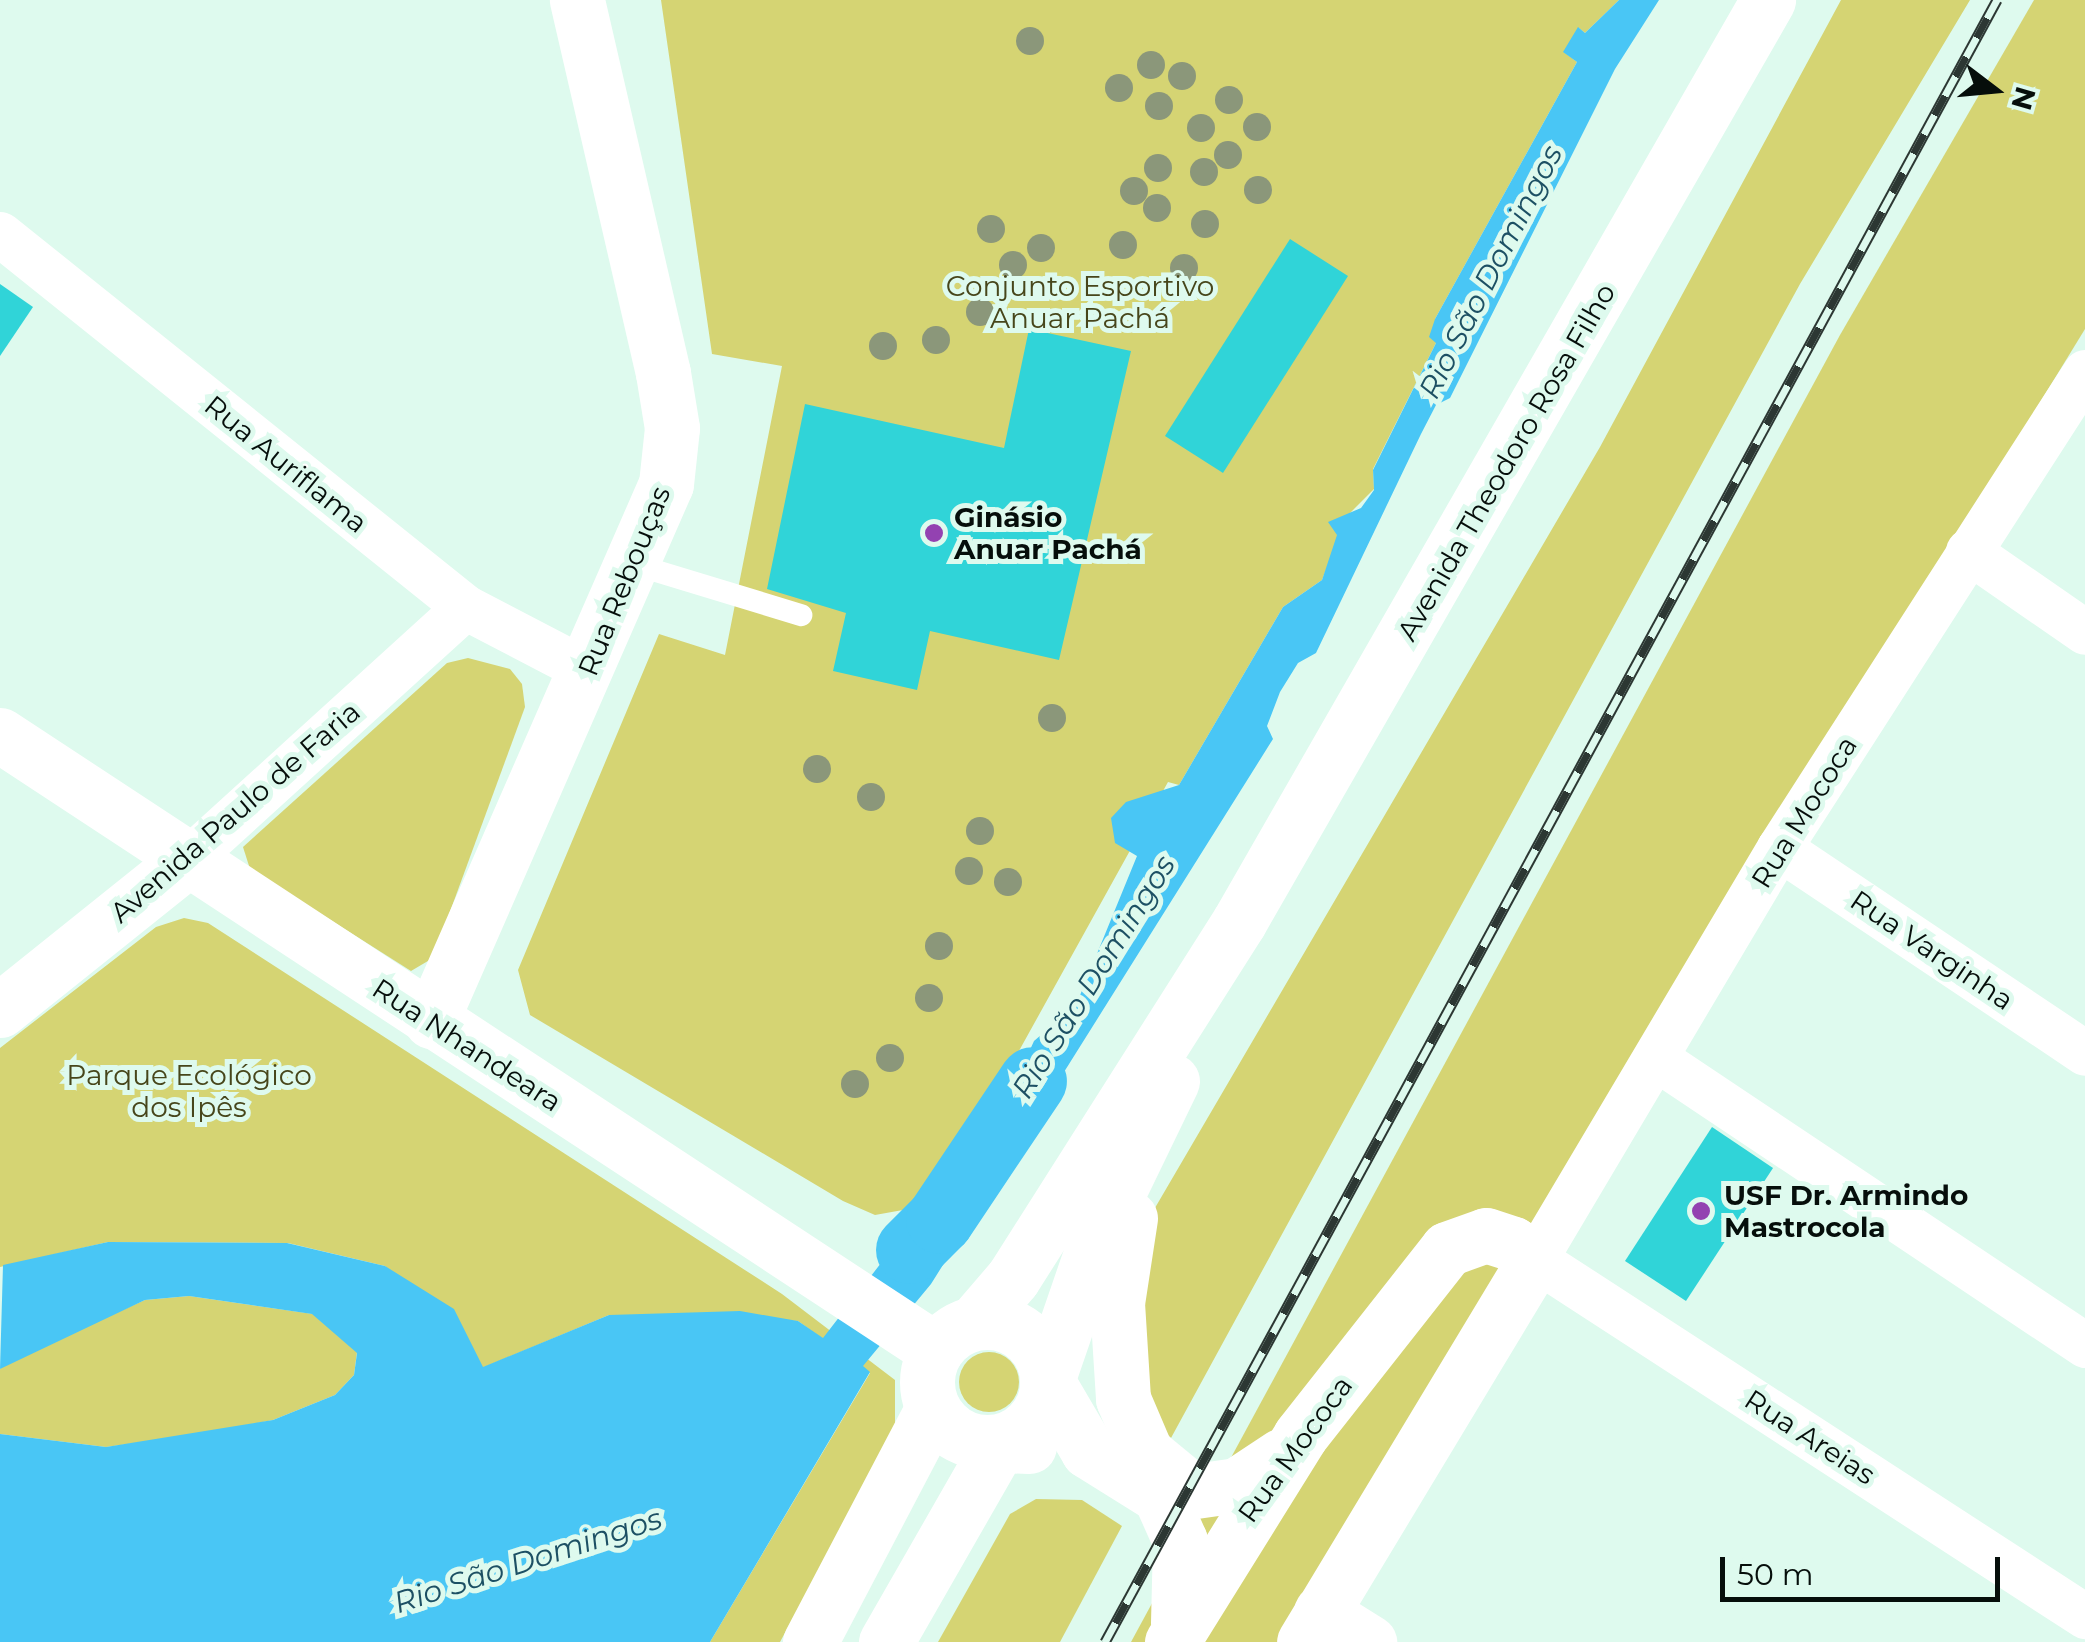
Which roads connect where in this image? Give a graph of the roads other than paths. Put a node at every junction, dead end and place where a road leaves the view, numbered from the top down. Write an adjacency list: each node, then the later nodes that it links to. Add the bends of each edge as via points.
1 (577, 0): 6 (main road, Rua Rebouças, via 672,428 666,484)
2 (1768, 0): 14 (main road, Avenida Theodoro Rosa Filho)
3 (0, 234): 7 (street, Rua Auriflama)
4 (2085, 372): 5 (street, Rua Mococa)
5 (1968, 551): 9 (street); 12 (street, Rua Mococa)
6 (632, 564): 8 (lane); 10 (main road, Rua Rebouças)
7 (465, 607): 10 (street, Rua Auriflama); 13 (street, Avenida Paulo de Faria)
8 (801, 615)
9 (2085, 632)
10 (588, 671): 16 (main road, Rua Rebouças)
11 (0, 735): 13 (main road, Rua Nhandeara)
12 (1779, 848): 17 (street, Rua Varginha); 18 (street, Rua Mococa)
13 (186, 861): 15 (main road, Avenida Paulo de Faria); 16 (main road, Rua Nhandeara)
14 (1239, 922): 19 (main road, Avenida Theodoro Rosa Filho); 21 (main road, Avenida Theodoro Rosa Filho, via 1013,1278)
15 (0, 1010)
16 (431, 1021): 21 (main road, Rua Nhandeara, via 807,1263)
17 (2080, 1038)
18 (1657, 1059): 20 (street, Rua Mococa); 22 (street)
19 (1164, 1102): 23 (main road, Avenida Theodoro Rosa Filho, via 1098,1236); 28 (main road, via 1126,1234 1118,1303 1123,1399 1146,1453 1181,1484)
20 (1535, 1259): 25 (main road, Rua Mococa, via 1486,1235 1448,1249); 29 (street, Rua Areias); 30 (main road, Rua Mococa)
21 (940, 1333): 23 (main road, via 1023,1332); 24 (main road, via 928,1378)
22 (2085, 1346)
23 (1047, 1380): 26 (main road, via 1023,1432); 27 (main road)
24 (933, 1408): 26 (main road, via 950,1432); 32 (main road)
25 (1300, 1436): 28 (main road, via 1268,1468); 31 (main road, Rua Mococa)
26 (1000, 1444): 27 (main road); 33 (main road)
27 (1088, 1450): 28 (main road)
28 (1184, 1495): 31 (main road, via 1184,1575)
29 (2085, 1616)
30 (1312, 1627): 34 (main road)
31 (1173, 1640)
32 (810, 1642)
33 (886, 1642)
34 (1369, 1642)

